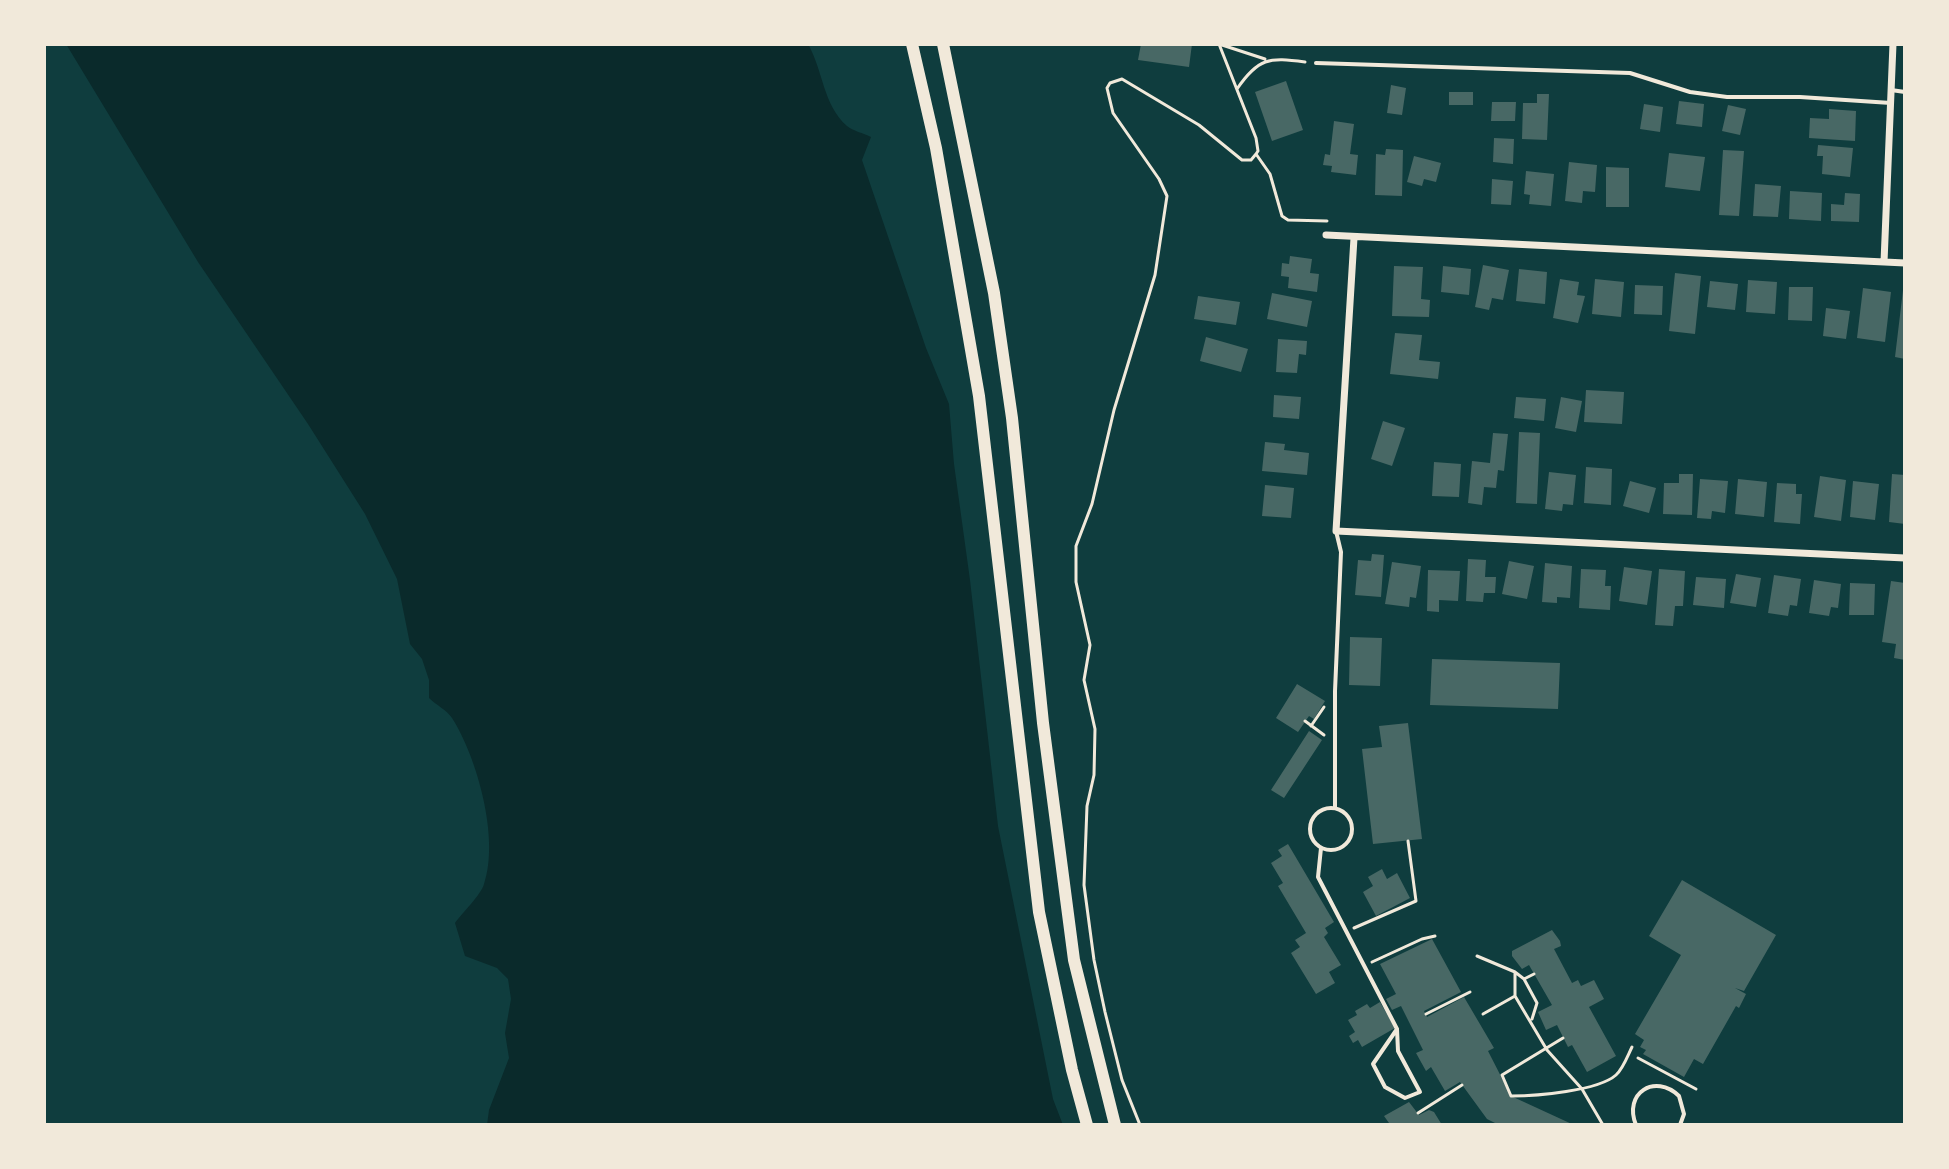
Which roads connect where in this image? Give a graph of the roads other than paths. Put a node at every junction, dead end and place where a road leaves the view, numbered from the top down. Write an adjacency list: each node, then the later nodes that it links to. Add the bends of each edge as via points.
1 (912, 44): 17 (highway, via 936,148 979,396 1039,912)
2 (943, 44): 18 (highway, via 1001,340 1074,960)
3 (1893, 44): 5 (street)
4 (1316, 63): 7 (lane, via 1630,73 1690,92 1727,97)
5 (1891, 90): 6 (lane); 7 (street)
6 (1905, 92)
7 (1891, 103): 10 (street)
8 (1326, 235): 9 (street)
9 (1354, 238): 10 (street); 12 (street)
10 (1884, 262): 11 (street)
11 (1905, 263)
12 (1336, 531): 13 (street); 14 (lane, via 1341,552)
13 (1905, 558)
14 (1335, 808): 15 (lane, via 1321,810 1312,819 1310,832); 15 (lane, via 1347,814 1352,832 1341,848)
15 (1321, 848): 16 (lane, via 1318,877)
16 (1397, 1029): 16 (lane, via 1398,1051 1420,1092 1405,1098 1385,1087 1373,1064)
17 (1087, 1125)
18 (1115, 1125)
19 (1636, 1125): 20 (lane, via 1635,1100 1654,1086 1679,1096 1684,1114)
20 (1680, 1125)

